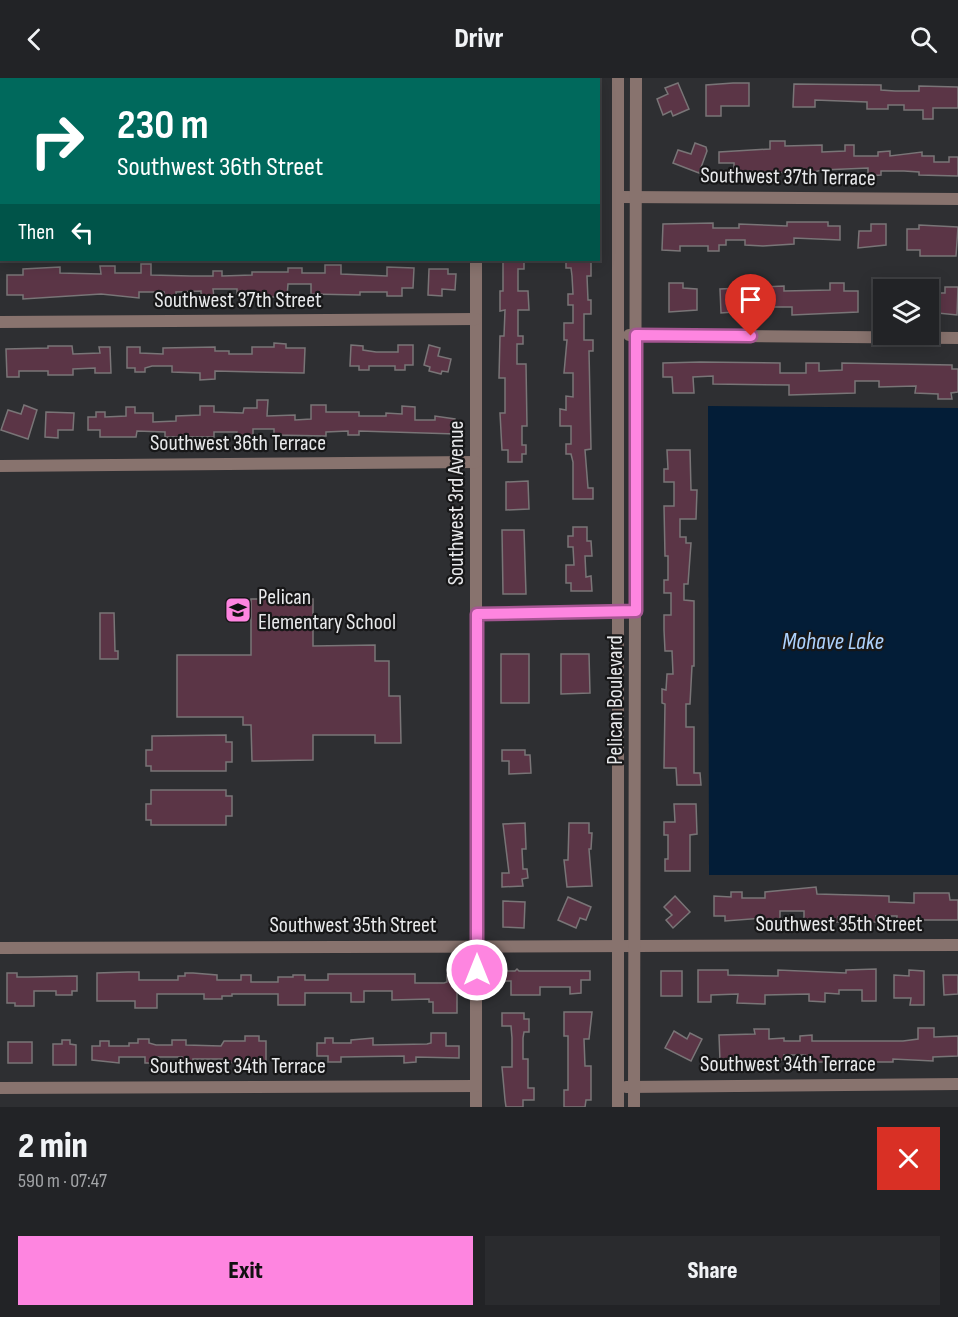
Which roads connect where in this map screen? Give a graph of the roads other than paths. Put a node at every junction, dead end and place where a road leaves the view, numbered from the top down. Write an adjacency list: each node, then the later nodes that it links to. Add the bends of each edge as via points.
1 (618, 78): 3 (street, Pelican Boulevard)
2 (636, 78): 4 (street, Pelican Boulevard)
3 (618, 197): 4 (street, Southwest 37th Terrace); 9 (street, Pelican Boulevard)
4 (637, 197): 5 (street, Southwest 37th Terrace); 10 (street, Pelican Boulevard)
5 (958, 199)
6 (476, 261): 7 (street, Southwest 3rd Avenue)
7 (476, 319): 8 (street, Southwest 37th Street); 12 (street, Southwest 3rd Avenue)
8 (0, 322)
9 (618, 335): 10 (street); 15 (street, Pelican Boulevard)
10 (636, 335): 11 (street); 14 (street, Pelican Boulevard)
11 (958, 338)
12 (476, 462): 13 (street, Southwest 36th Terrace); 16 (street, Southwest 3rd Avenue)
13 (0, 466)
14 (636, 611): 15 (street); 20 (street, Pelican Boulevard)
15 (618, 612): 16 (street); 19 (street, Pelican Boulevard)
16 (477, 614): 18 (street, Southwest 3rd Avenue)
17 (958, 945): 20 (street, Southwest 35th Street)
18 (477, 946): 19 (street, Southwest 35th Street); 21 (street, Southwest 35th Street); 23 (street, Southwest 3rd Avenue)
19 (617, 946): 20 (street, Southwest 35th Street); 24 (street, Pelican Boulevard)
20 (634, 946): 25 (street, Pelican Boulevard)
21 (0, 948)
22 (958, 1084): 25 (street, Southwest 34th Terrace)
23 (476, 1086): 26 (street, Southwest 34th Terrace); 27 (street, Southwest 3rd Avenue)
24 (618, 1087): 25 (street, Southwest 34th Terrace); 28 (street, Pelican Boulevard)
25 (634, 1087): 29 (street, Pelican Boulevard)
26 (0, 1088)
27 (476, 1107)
28 (618, 1107)
29 (634, 1107)

